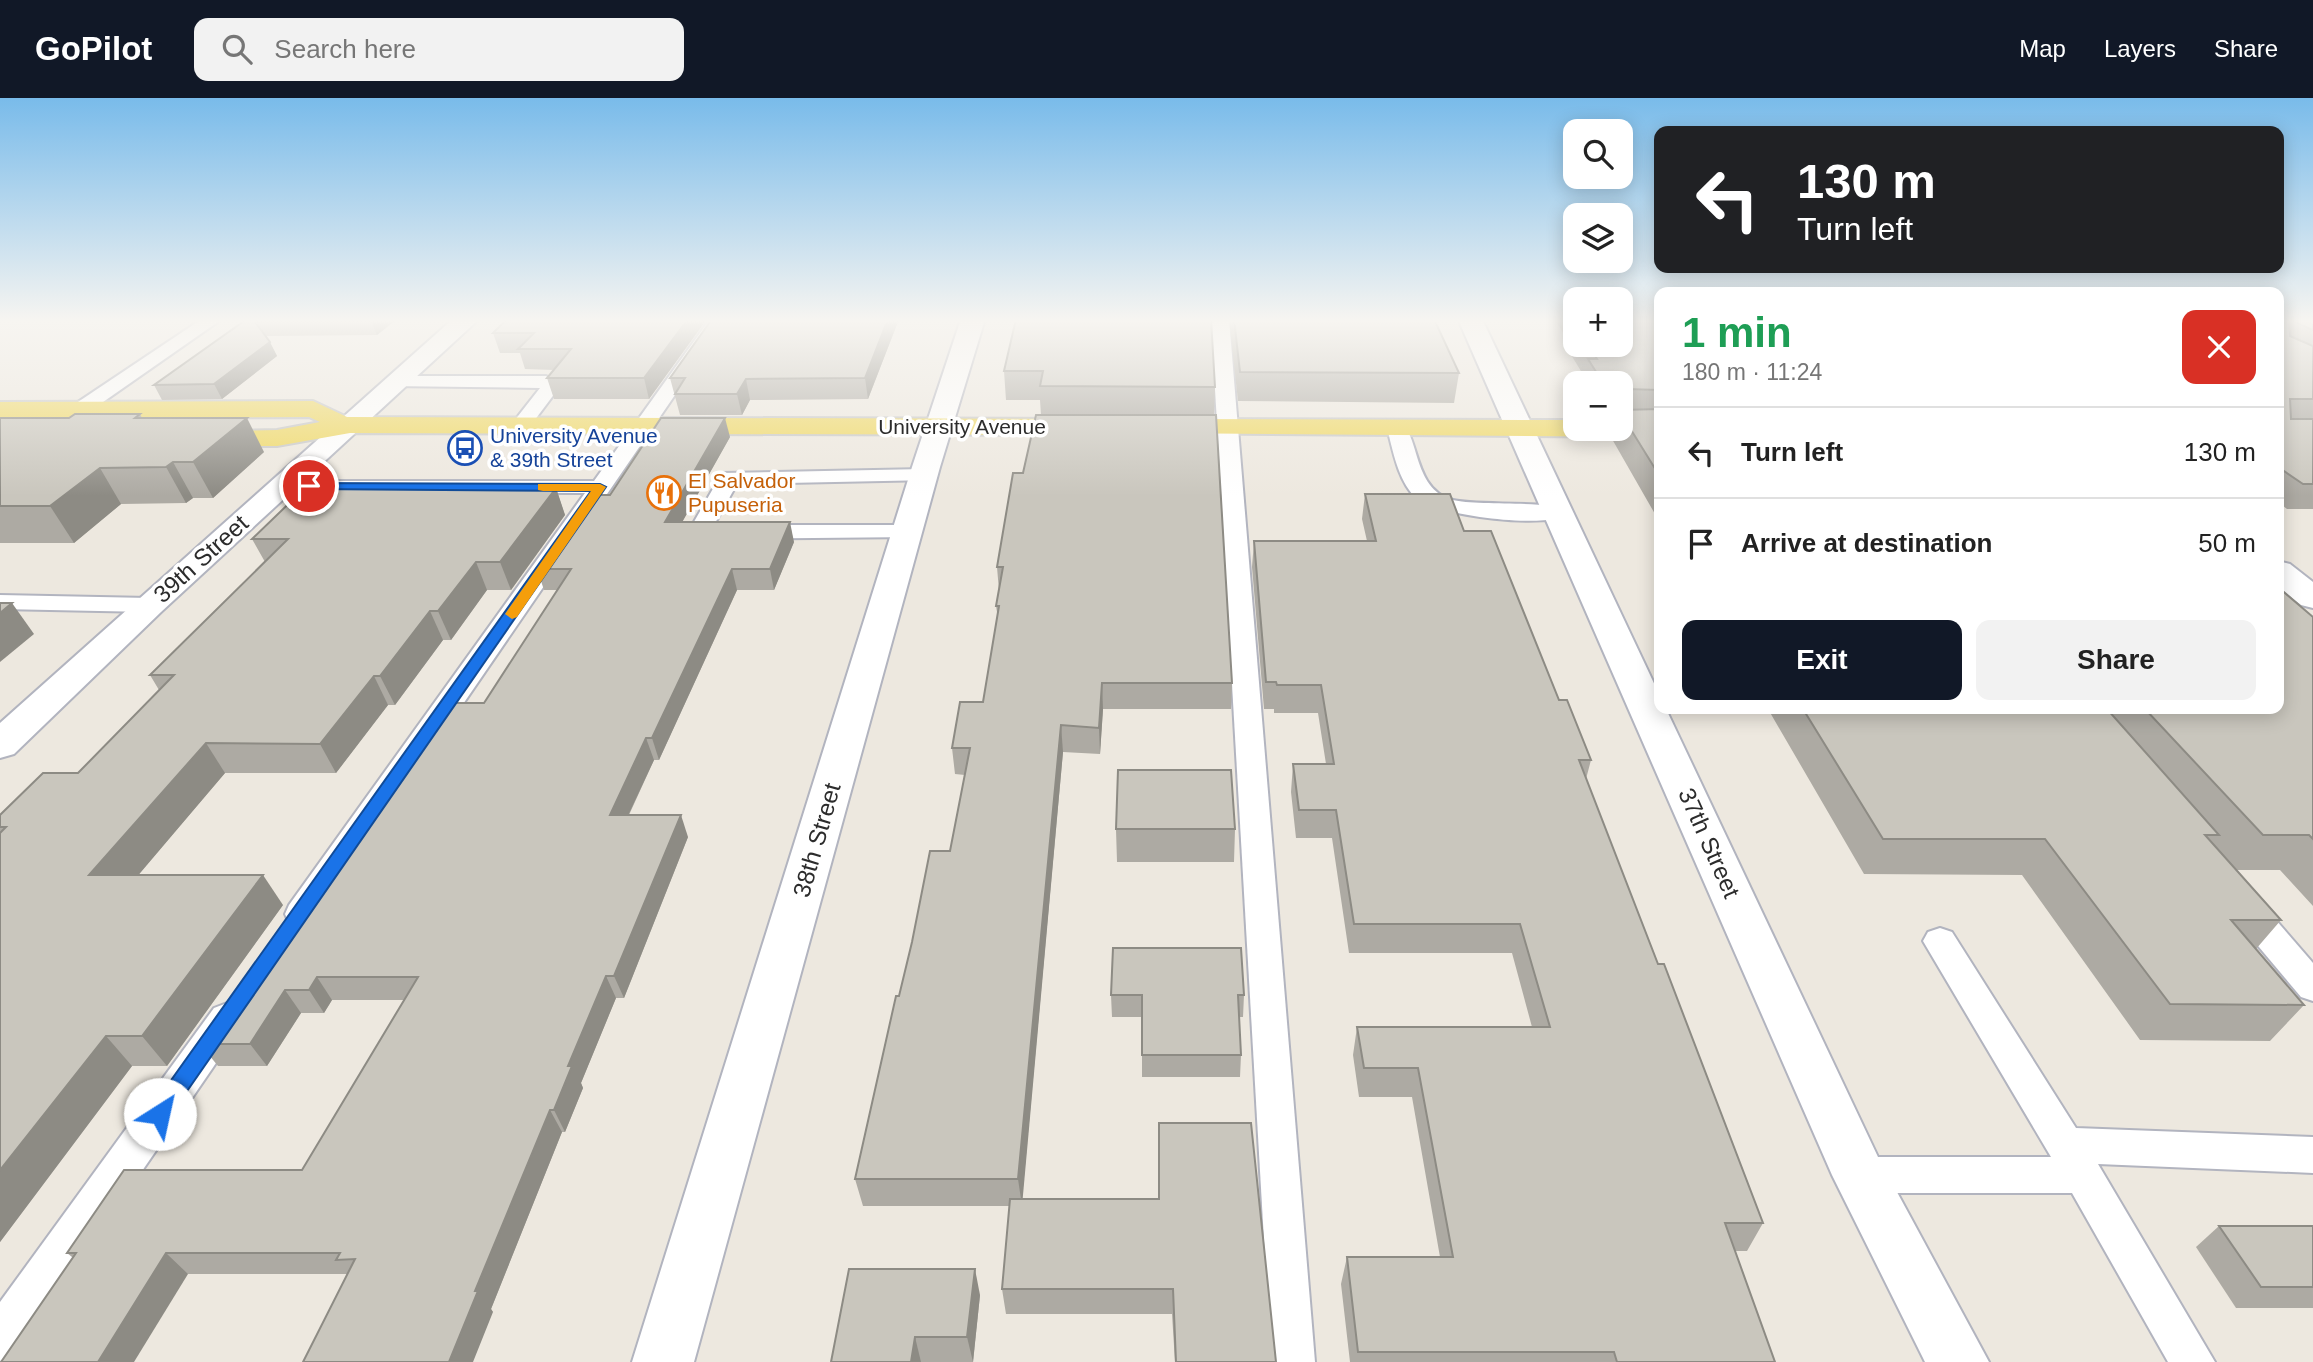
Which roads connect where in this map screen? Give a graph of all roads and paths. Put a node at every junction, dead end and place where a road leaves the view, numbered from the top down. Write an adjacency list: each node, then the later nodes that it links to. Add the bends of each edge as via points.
1 (139, 378): 15 (lane)
2 (400, 378): 7 (street, 39th Street)
3 (676, 378): 11 (lane)
4 (954, 378): 12 (street, 38th Street)
5 (1225, 378): 13 (lane)
6 (1497, 378): 16 (street, 37th Street)
7 (395, 382): 9 (street, 39th Street); 10 (lane, via 552,385)
8 (0, 410): 15 (main road, University Avenue)
9 (350, 425): 10 (main road, University Avenue); 15 (main road, University Avenue, via 313,409); 18 (main road, University Avenue, via 276,438); 20 (street, 39th Street)
10 (521, 425): 11 (main road, University Avenue)
11 (642, 425): 12 (main road, University Avenue); 21 (lane)
12 (938, 427): 13 (main road, University Avenue); 19 (street, 38th Street)
13 (1229, 428): 14 (main road, University Avenue); 39 (lane)
14 (1397, 428): 16 (main road, University Avenue); 22 (lane, via 1407,461 1432,501 1464,508)
15 (75, 429)
16 (1521, 429): 17 (main road, University Avenue); 22 (street, 37th Street)
17 (1654, 429)
18 (183, 438)
19 (924, 475): 23 (street, 38th Street); 23 (lane, via 730,478 702,527 706,532)
20 (282, 486): 21 (lane); 27 (street, 39th Street)
21 (600, 487): 30 (lane)
22 (1559, 512): 36 (street, 37th Street)
23 (908, 532): 38 (street, 38th Street)
24 (2284, 576): 25 (street)
25 (2313, 598)
26 (0, 602): 27 (lane)
27 (149, 605): 28 (street, 39th Street)
28 (0, 745)
29 (2224, 884): 32 (lane)
30 (288, 933)
31 (1940, 942): 35 (lane)
32 (2313, 986)
33 (247, 990): 37 (lane)
34 (2313, 1155): 35 (lane)
35 (2074, 1160): 36 (lane); 41 (lane)
36 (1859, 1175): 40 (street, 37th Street)
37 (0, 1339)
38 (663, 1362)
39 (1293, 1362)
40 (1958, 1362)
41 (2193, 1362)

